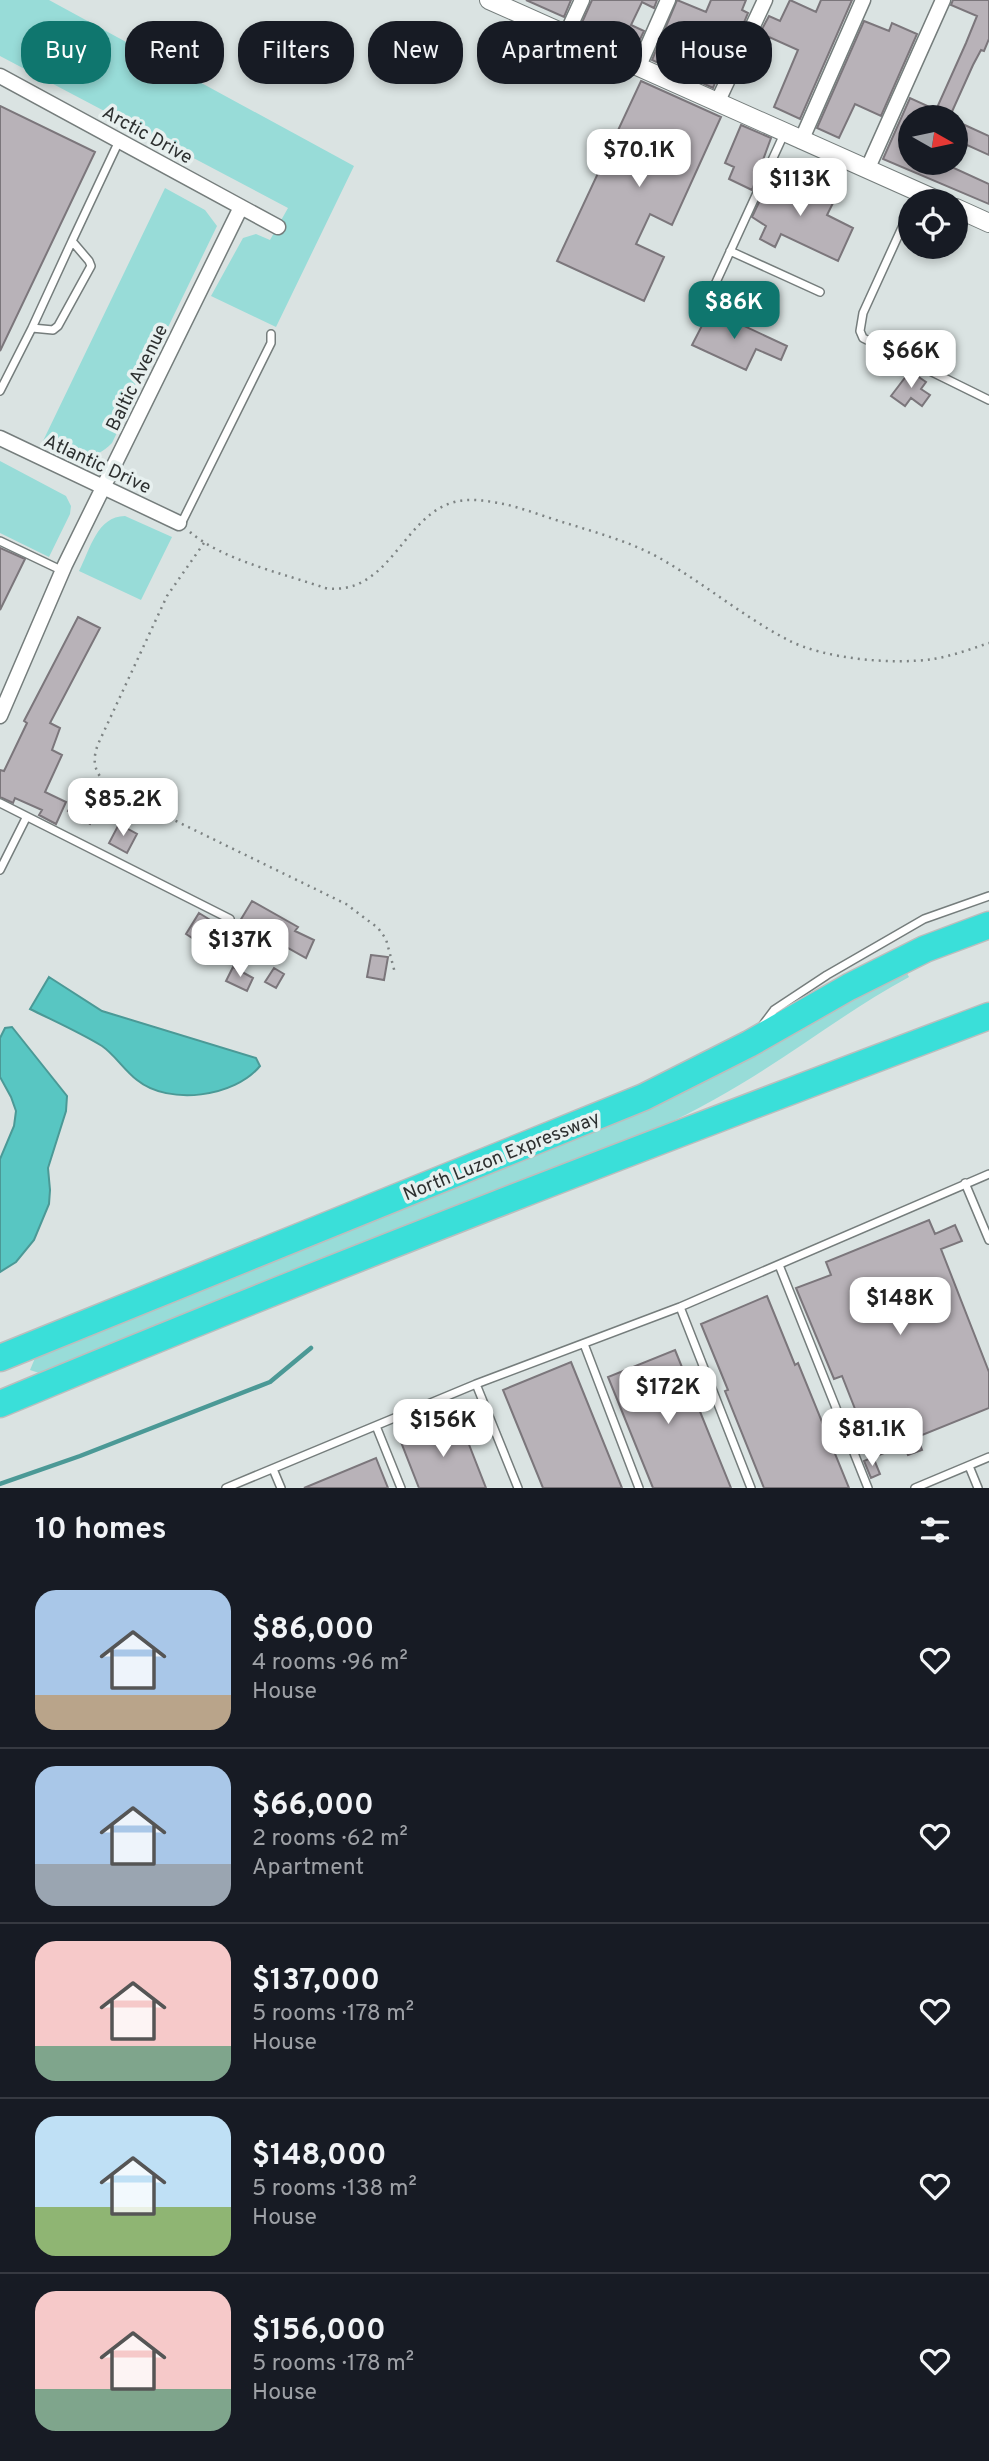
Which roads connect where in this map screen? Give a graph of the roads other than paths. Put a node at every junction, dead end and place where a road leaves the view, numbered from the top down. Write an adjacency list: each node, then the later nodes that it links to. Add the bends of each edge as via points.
1 (582, 0): 8 (street)
2 (668, 0): 9 (street)
3 (765, 0): 12 (street)
4 (863, 0): 15 (street)
5 (943, 0): 16 (street)
6 (494, 1): 7 (street)
7 (536, 21)
8 (572, 21)
9 (642, 59)
10 (642, 70): 12 (street)
11 (0, 76): 14 (street, Arctic Drive)
12 (717, 103): 13 (street)
13 (784, 134): 15 (street); 24 (lane)
14 (119, 140): 18 (street, Arctic Drive); 23 (lane)
15 (801, 141): 16 (street)
16 (867, 170): 17 (street)
17 (901, 189)
18 (241, 206): 21 (street, Arctic Drive); 32 (street, Baltic Avenue)
19 (968, 213): 20 (street)
20 (989, 223)
21 (278, 227)
22 (898, 236): 30 (lane, via 863,313 863,338)
23 (72, 241): 27 (lane); 27 (lane, via 91,266 58,326 53,330)
24 (730, 251): 25 (lane); 26 (lane)
25 (820, 292)
26 (701, 315)
27 (32, 328): 29 (lane)
28 (271, 334): 33 (lane, via 271,343)
29 (0, 391)
30 (989, 400)
31 (0, 438): 32 (street, Atlantic Drive)
32 (103, 487): 33 (street, Atlantic Drive); 35 (street, Baltic Avenue)
33 (180, 524)
34 (0, 541): 35 (lane)
35 (64, 568): 36 (street, Baltic Avenue)
36 (0, 716)
37 (0, 803): 38 (lane)
38 (26, 818): 39 (lane); 41 (lane)
39 (0, 870)
40 (989, 896): 44 (lane, via 924,919 827,975 774,1010)
41 (230, 919)
42 (989, 925): 44 (highway, North Luzon Expressway, via 925,949)
43 (989, 1016): 53 (highway, via 391,1245)
44 (749, 1044): 51 (highway, North Luzon Expressway, via 644,1097)
45 (989, 1174): 46 (lane)
46 (965, 1183): 47 (lane); 48 (lane)
47 (989, 1240)
48 (779, 1265): 49 (lane); 64 (lane)
49 (680, 1307): 50 (lane); 63 (lane)
50 (584, 1344): 52 (lane); 62 (lane)
51 (0, 1358)
52 (476, 1384): 54 (lane); 61 (lane)
53 (0, 1404)
54 (376, 1426): 57 (lane); 60 (lane)
55 (989, 1457): 56 (lane)
56 (969, 1466): 65 (lane); 66 (lane)
57 (273, 1469): 58 (lane); 59 (lane)
58 (226, 1488)
59 (282, 1488)
60 (401, 1488)
61 (518, 1488)
62 (639, 1488)
63 (751, 1488)
64 (868, 1488)
65 (915, 1488)
66 (978, 1488)

